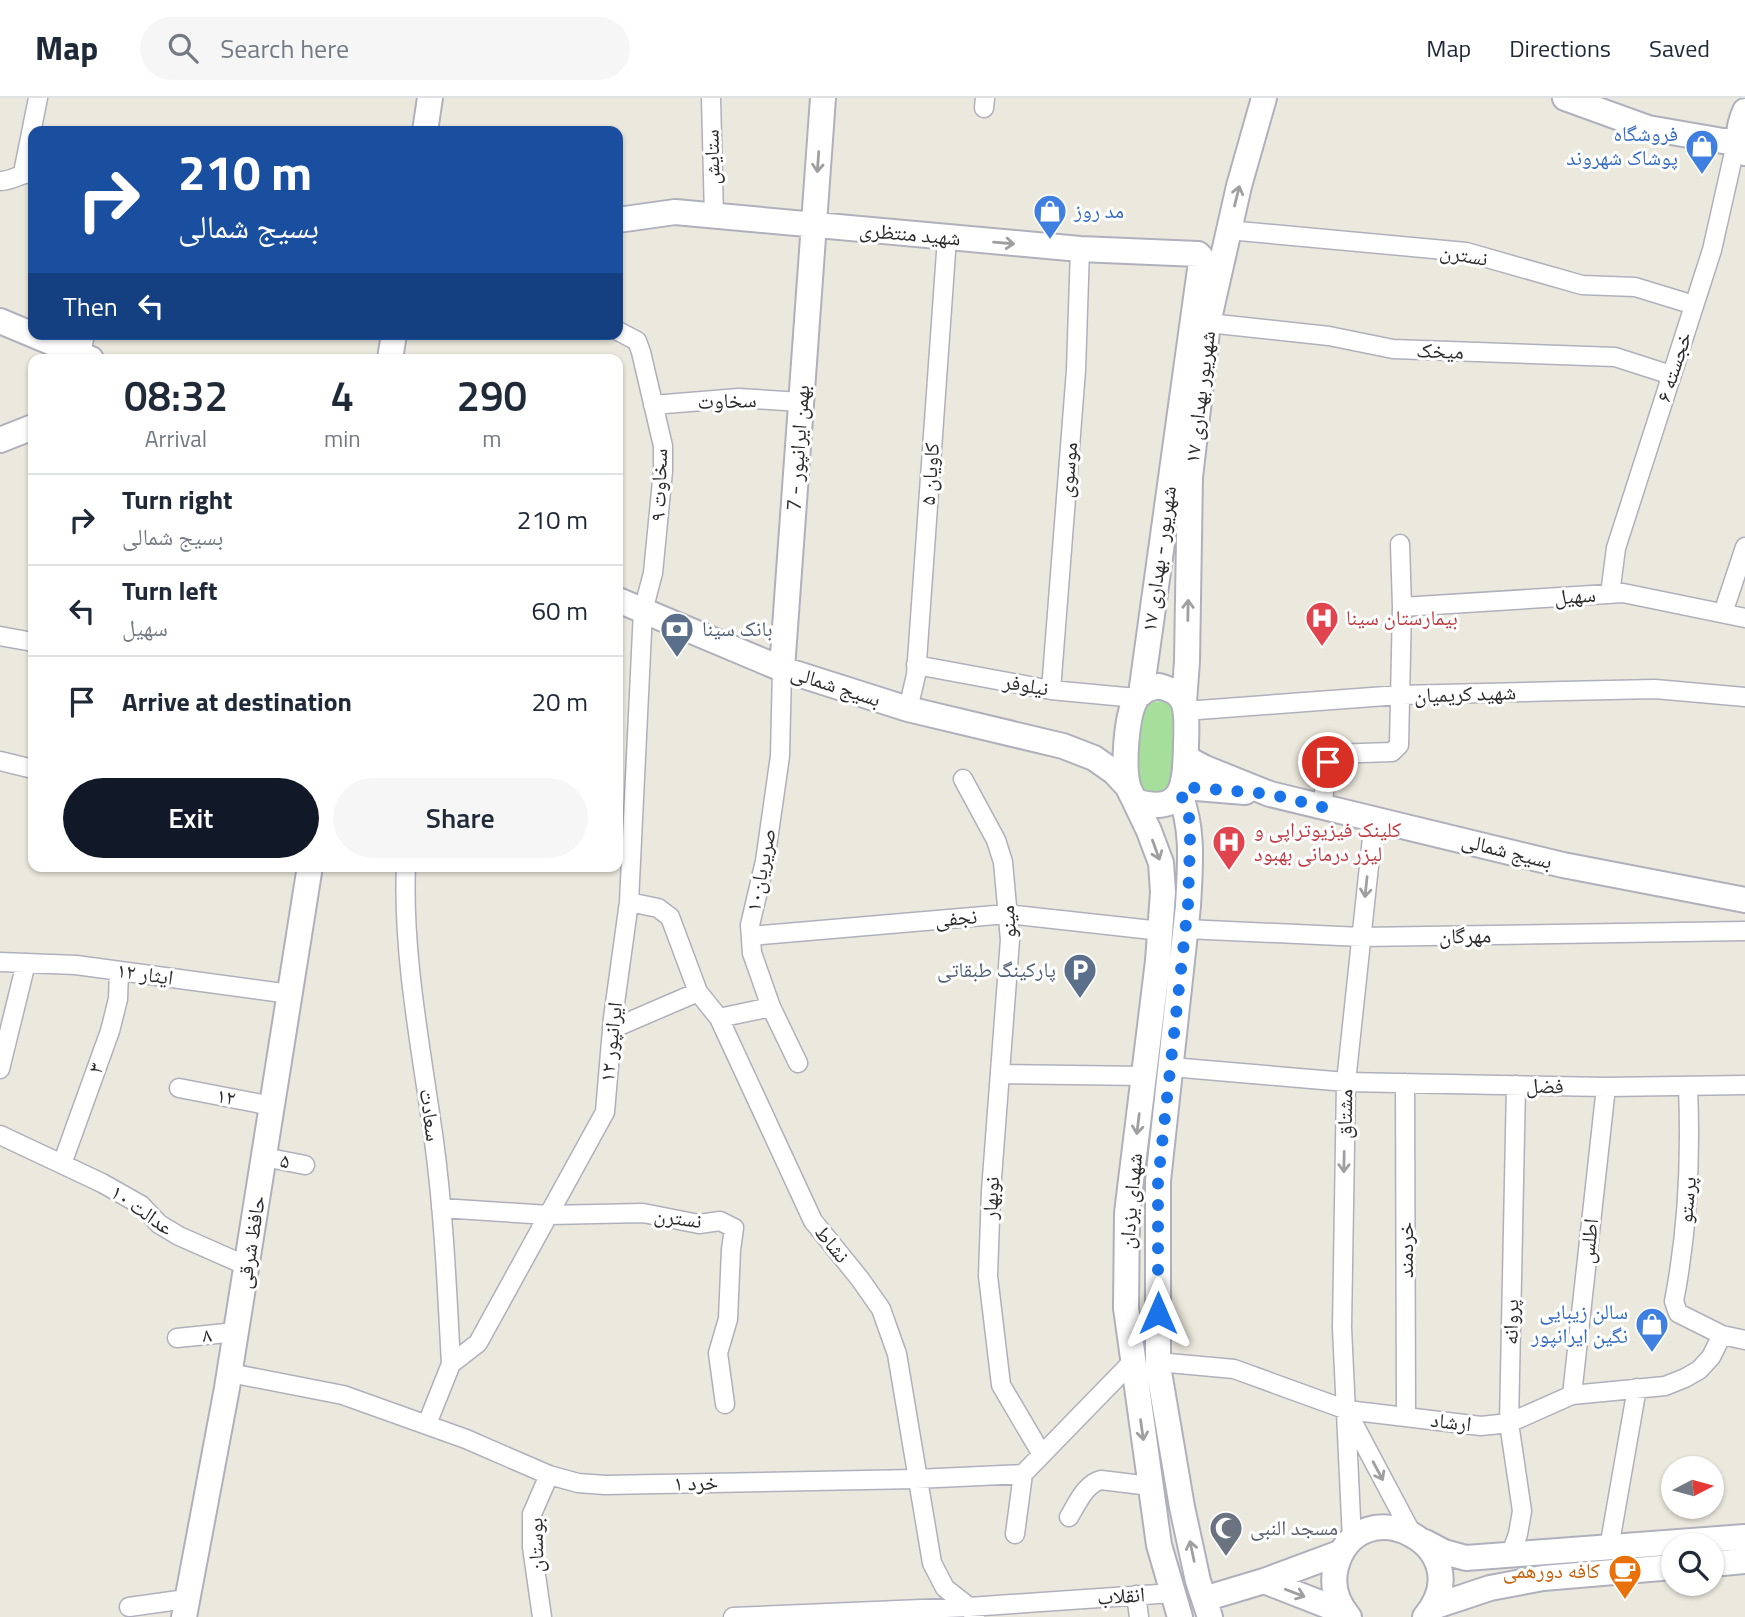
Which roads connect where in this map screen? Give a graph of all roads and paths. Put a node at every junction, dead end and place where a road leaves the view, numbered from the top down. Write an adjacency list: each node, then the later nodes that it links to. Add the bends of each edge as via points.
1 (38, 98): 8 (street)
2 (430, 98): 9 (main road)
3 (711, 98): 13 (street, ستایش)
4 (823, 98): 15 (main road, بهمن ایرانپور - 7, one-way to 15)
5 (1264, 98): 16 (main road, ۱۷ شهریور بهداری, one-way to 5)
6 (1565, 98): 10 (main road, via 1648,128)
7 (1745, 111): 10 (main road)
8 (34, 126)
9 (426, 126)
10 (1741, 146): 20 (street, خجسته ۶)
11 (28, 173): 12 (street)
12 (0, 181)
13 (713, 217): 14 (main road, شهید منتظری, via 675,212); 15 (main road, شهید منتظری)
14 (623, 219)
15 (814, 226): 17 (main road, شهید منتظری); 28 (main road, بهمن ایرانپور - 7)
16 (1228, 230): 20 (street, نسترن, via 1466,252 1582,285 1635,287); 22 (main road, ۱۷ شهریور بهداری)
17 (947, 238): 18 (main road, شهید منتظری, one-way to 18); 44 (street, کاویان ۵)
18 (1080, 250): 19 (main road, شهید منتظری); 46 (street, موسوی, via 1076,370)
19 (1201, 257): 42 (main road, ۱۷ شهریور - بهداری)
20 (1694, 305): 27 (street, خجسته ۶)
21 (0, 321): 23 (main road)
22 (1208, 323): 27 (street, میخک, via 1329,336 1393,349 1615,357); 43 (main road, ۱۷ شهریور بهداری, one-way to 22, via 1190,477)
23 (28, 330)
24 (623, 334): 29 (street, سخاوت ۹, via 637,341)
25 (58, 340): 26 (main road)
26 (86, 349)
27 (1671, 375): 34 (street, خجسته ۶, via 1616,548)
28 (801, 402): 29 (street, سخاوت, via 739,398); 45 (main road, بهمن ایرانپور - 7)
29 (653, 405): 37 (street, سخاوت ۹, via 663,446 663,471 653,573)
30 (28, 429): 31 (main road)
31 (0, 440)
32 (1399, 544): 36 (street)
33 (1745, 547): 38 (street)
34 (1610, 594): 36 (street, سهیل); 38 (street, سهیل)
35 (623, 602): 37 (main road, بسیج شمالی)
36 (1402, 607): 47 (street)
37 (643, 611): 45 (main road, بسیج شمالی); 63 (street, ایرانپور ۱۲)
38 (1723, 613): 39 (street, سهیل)
39 (1745, 618)
40 (0, 636): 41 (street)
41 (28, 641)
42 (1145, 653): 43 (main road, via 1163,673 1172,673); 48 (main road, ۱۷ شهریور - بهداری)
43 (1187, 661): 50 (main road, ۱۷ شهریور بهداری)
44 (916, 665): 46 (street, نیلوفر); 51 (street, کاویان ۵)
45 (782, 669): 51 (main road, بسیج شمالی); 72 (street, صریریان۱۰, via 780,756)
46 (1051, 690): 48 (street, نیلوفر)
47 (1399, 695): 49 (street, شهید کریمیان, via 1656,689); 50 (street, شهید کریمیان); 61 (street, via 1399,745 1392,752 1332,754)
48 (1138, 696): 50 (main road, via 1159,686 1174,691); 52 (main road, ۱۷ شهریور - بهداری)
49 (1745, 697)
50 (1184, 707): 54 (main road, ۱۷ شهریور بهداری)
51 (908, 709): 53 (main road, بسیج شمالی)
52 (1128, 727): 53 (main road, بسیج شمالی, via 1109,741 1090,747); 58 (main road, ۱۷ شهریور - بهداری)
53 (1063, 746): 58 (main road, بسیج شمالی, via 1094,758)
54 (1186, 758): 59 (main road, شهدای یزدان); 60 (main road, بسیج شمالی)
55 (0, 761): 56 (street)
56 (28, 768)
57 (963, 779): 68 (street, مینو, via 996,840 1003,862)
58 (1128, 787): 59 (main road, بسیج شمالی, via 1135,801 1151,806 1164,805); 70 (main road, شهدای یزدان, one-way to 70, via 1161,863)
59 (1182, 791): 60 (main road, بسیج شمالی); 69 (main road, شهدای یزدان, via 1190,841)
60 (1270, 794): 61 (main road, بسیج شمالی)
61 (1322, 807): 62 (main road, بسیج شمالی)
62 (1374, 819): 66 (main road, بسیج شمالی, via 1563,865); 73 (street, مشتاق, one-way to 73)
63 (624, 855): 67 (street, ایرانپور ۱۲)
64 (309, 872): 78 (main road, حافظ شرقی)
65 (406, 872): 101 (street, سعادت, via 405,923)
66 (1745, 900)
67 (629, 902): 77 (street, نشاط, via 658,908 670,917); 81 (street, ایرانپور ۱۲)
68 (1007, 914): 70 (street, نجفی); 72 (street, نجفی); 85 (street, مینو, via 1010,940)
69 (1186, 929): 73 (street, مهرگان); 83 (main road, شهدای یزدان)
70 (1161, 931): 86 (main road, شهدای یزدان)
71 (1745, 931): 73 (street, مهرگان)
72 (751, 936): 79 (street, صریریان۱۰, via 752,953)
73 (1361, 937): 87 (street, مشتاق)
74 (0, 962): 75 (street, ایثار ۱۲)
75 (26, 963): 76 (street, ایثار ۱۲); 84 (street)
76 (119, 971): 78 (street, ایثار ۱۲); 99 (street, ۳, via 110,1031)
77 (698, 992): 80 (street, نشاط); 81 (street)
78 (290, 994): 94 (main road, حافظ شرقی)
79 (771, 1007): 80 (street); 82 (street, صریریان۱۰)
80 (719, 1018): 124 (street, نشاط, via 813,1221 881,1309 897,1354)
81 (612, 1029): 104 (street, ایرانپور ۱۲, via 604,1112)
82 (798, 1063)
83 (1171, 1066): 87 (street, فضل); 98 (main road, شهدای یزدان)
84 (0, 1069)
85 (1000, 1074): 86 (street); 121 (street, نوبهار, via 988,1276 1001,1385)
86 (1144, 1076): 96 (main road, شهدای یزدان, one-way to 96)
87 (1346, 1082): 88 (street, فضل); 117 (street, مشتاق, one-way to 117, via 1342,1328)
88 (1405, 1083): 89 (street, فضل); 118 (street, خردمند)
89 (1516, 1085): 91 (street, فضل); 119 (street, پروانه)
90 (1745, 1085): 92 (street, فضل)
91 (1606, 1087): 92 (street, فضل); 115 (street, اطلس)
92 (1688, 1087): 107 (street, پرستو, via 1691,1155 1674,1301 1678,1313)
93 (179, 1088): 94 (street, ۱۲)
94 (272, 1106): 97 (main road, حافظ شرقی)
95 (1, 1138): 99 (street, عدالت ۱۰)
96 (1134, 1154): 98 (main road, via 1145,1166); 102 (main road, شهدای یزدان)
97 (264, 1157): 100 (street, ۵); 105 (main road, حافظ شرقی)
98 (1159, 1162): 103 (main road, شهدای یزدان)
99 (62, 1164): 105 (street, عدالت ۱۰, via 141,1205 179,1236)
100 (305, 1165)
101 (441, 1208): 104 (street, نسترن); 112 (street, سعادت)
102 (1127, 1213): 103 (main road, via 1143,1205); 110 (main road, شهدای یزدان, via 1126,1308)
103 (1157, 1214): 111 (main road, شهدای یزدان)
104 (548, 1215): 112 (street, ایرانپور ۱۲, via 478,1343); 116 (street, نسترن, via 643,1213 699,1224 720,1221 734,1228 728,1319 718,1353)
105 (247, 1266): 106 (main road, حافظ شرقی)
106 (236, 1332): 108 (street, ۸); 113 (main road, حافظ شرقی)
107 (1722, 1335): 109 (street); 114 (street, ارشاد, via 1711,1357 1692,1374 1665,1386)
108 (177, 1338)
109 (1745, 1340)
110 (1132, 1362): 121 (street); 125 (main road, شهدای یزدان, one-way to 125)
111 (1158, 1362): 117 (street, ارشاد, via 1234,1369); 141 (main road, شهدای یزدان, one-way to 111, via 1182,1507)
112 (451, 1364): 120 (street, ایرانپور ۱۲)
113 (230, 1373): 120 (street, خرد ۱, via 344,1395); 140 (main road, حافظ شرقی)
114 (1636, 1388): 115 (street, ارشاد); 131 (street)
115 (1572, 1395): 119 (street, ارشاد)
116 (725, 1404)
117 (1347, 1410): 118 (street, ارشاد); 128 (street, one-way to 128); 130 (street, مشتاق)
118 (1406, 1416): 119 (street, ارشاد, via 1480,1426)
119 (1509, 1423): 132 (street, پروانه, via 1522,1511)
120 (427, 1424): 123 (street, خرد ۱)
121 (1041, 1453): 122 (street)
122 (1023, 1474): 124 (street, خرد ۱); 127 (street)
123 (549, 1475): 124 (street, خرد ۱, via 605,1485); 145 (street, بوستان, via 532,1514)
124 (916, 1479): 142 (street, نشاط, via 932,1563 945,1588)
125 (1150, 1486): 126 (street, via 1095,1482); 137 (main road, شهدای یزدان, via 1159,1545)
126 (1069, 1517)
127 (1016, 1534)
128 (1418, 1537): 130 (main road, via 1394,1527 1377,1527); 132 (main road, via 1466,1558); 143 (main road, via 1435,1556 1440,1572 1439,1590)
129 (1745, 1537): 131 (main road)
130 (1347, 1546): 136 (main road); 144 (main road, via 1334,1575 1335,1593)
131 (1609, 1548): 132 (main road)
132 (1510, 1556)
133 (1745, 1561): 134 (main road)
134 (1724, 1563)
135 (1661, 1568): 143 (main road, via 1542,1578 1490,1588)
136 (1264, 1581): 141 (main road); 144 (main road, one-way to 144)
137 (1173, 1593): 138 (street, انقلاب); 148 (main road, شهدای یزدان)
138 (1136, 1595): 142 (street, انقلاب); 147 (street)
139 (129, 1607): 140 (street)
140 (185, 1608)
141 (1207, 1608)
142 (972, 1612): 146 (street, انقلاب)
143 (1429, 1612)
144 (1347, 1615)
145 (542, 1617)
146 (733, 1617)
147 (1139, 1617)
148 (1180, 1617)

